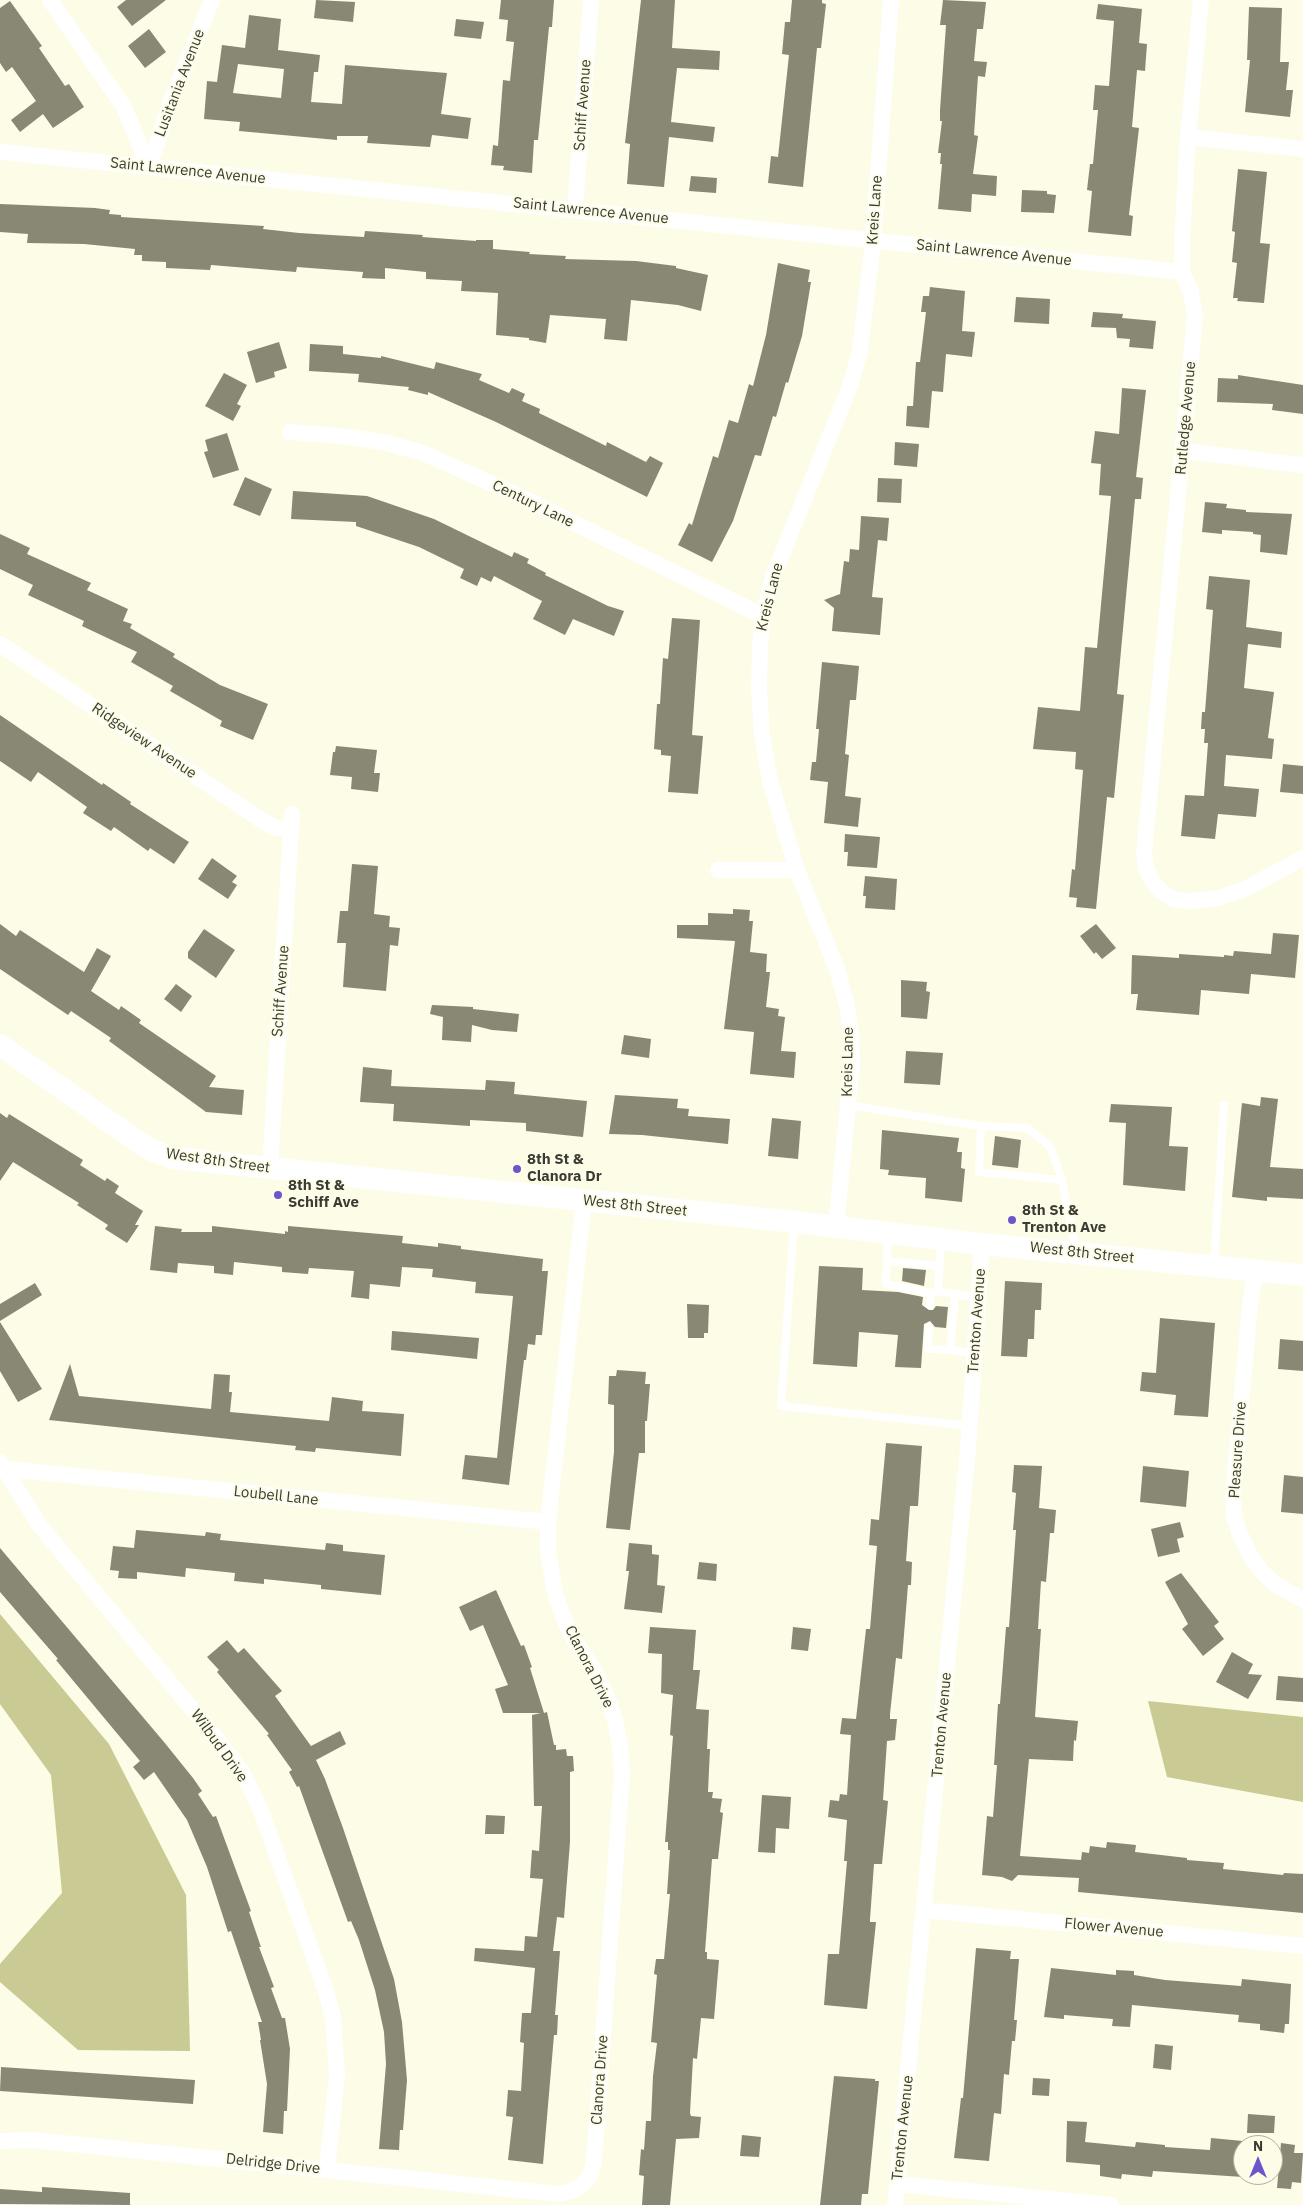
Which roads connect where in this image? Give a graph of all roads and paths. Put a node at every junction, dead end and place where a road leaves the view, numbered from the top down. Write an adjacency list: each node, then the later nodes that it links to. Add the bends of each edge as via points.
1 (50, 0): 9 (street, via 124,107)
2 (212, 0): 9 (street, Lusitania Avenue, via 170,104)
3 (591, 0): 10 (street, Schiff Avenue)
4 (891, 0): 11 (street, Kreis Lane)
5 (1201, 0): 6 (street, Rutledge Avenue)
6 (1188, 137): 7 (street); 12 (street, Rutledge Avenue)
7 (1303, 149)
8 (0, 152): 9 (street, Saint Lawrence Avenue)
9 (149, 167): 10 (street, Saint Lawrence Avenue)
10 (575, 209): 11 (street, Saint Lawrence Avenue)
11 (873, 241): 12 (street, Saint Lawrence Avenue); 16 (street, Kreis Lane, via 860,351 850,386 783,550)
12 (1182, 272): 14 (street, Rutledge Avenue, via 1191,292 1195,317)
13 (290, 432): 16 (street, Century Lane, via 378,441 423,453 515,494)
14 (1182, 451): 15 (street); 20 (street, Rutledge Avenue, via 1144,852 1146,868 1162,892 1175,900 1192,901 1218,898 1243,890)
15 (1303, 465)
16 (763, 616): 22 (street, Kreis Lane, via 759,690 762,735 770,781)
17 (0, 644): 19 (street, Ridgeview Avenue, via 264,822)
18 (292, 814): 19 (street, Schiff Avenue)
19 (291, 831): 27 (street, Schiff Avenue)
20 (1303, 858)
21 (718, 870): 22 (street)
22 (797, 870): 24 (street, Kreis Lane, via 837,969 847,1006 852,1063)
23 (0, 1045): 27 (street, West 8th Street, via 151,1150 173,1158)
24 (848, 1105): 26 (lane); 31 (street, Kreis Lane)
25 (1224, 1105): 38 (lane)
26 (981, 1126): 28 (lane, via 1027,1128 1050,1146); 28 (lane, via 979,1172)
27 (270, 1168): 29 (street, West 8th Street)
28 (1062, 1180): 35 (lane)
29 (584, 1201): 30 (street, West 8th Street); 50 (street, Clanora Drive)
30 (795, 1222): 31 (street, West 8th Street); 48 (lane, via 781,1406)
31 (836, 1226): 32 (street, West 8th Street)
32 (888, 1232): 33 (street, West 8th Street); 36 (lane)
33 (941, 1239): 34 (street, West 8th Street); 37 (lane)
34 (982, 1244): 35 (street, West 8th Street); 43 (street, Trenton Avenue)
35 (1076, 1253): 38 (street, West 8th Street)
36 (887, 1261): 37 (lane); 41 (lane, via 886,1284)
37 (939, 1266): 41 (lane)
38 (1214, 1266): 39 (street, West 8th Street)
39 (1256, 1271): 40 (street, West 8th Street); 51 (street, Pleasure Drive, via 1233,1496 1234,1515 1251,1557 1262,1572 1275,1584)
40 (1303, 1275)
41 (934, 1292): 42 (lane); 44 (lane)
42 (955, 1294): 43 (lane); 46 (lane)
43 (979, 1298): 47 (street, Trenton Avenue)
44 (930, 1305)
45 (929, 1327): 46 (lane, via 928,1349)
46 (950, 1350): 47 (lane)
47 (975, 1353): 48 (street, Trenton Avenue)
48 (970, 1426): 52 (street, Trenton Avenue)
49 (2, 1465): 50 (street, Loubell Lane); 55 (street, Wilbud Drive, via 40,1526 221,1744 260,1808 333,2018 338,2075)
50 (548, 1522): 57 (street, Clanora Drive, via 549,1562 556,1597 569,1631 606,1694 618,1738 622,1774 594,2161 591,2174 583,2184 559,2194)
51 (1303, 1600)
52 (924, 1910): 53 (street, Flower Avenue); 56 (street, Trenton Avenue)
53 (1303, 1946)
54 (0, 2141): 55 (street, Delridge Drive, via 33,2140)
55 (327, 2169): 57 (street, Delridge Drive)
56 (897, 2184): 58 (street, Trenton Avenue); 59 (street)
57 (546, 2192)
58 (895, 2205)
59 (1111, 2205)

